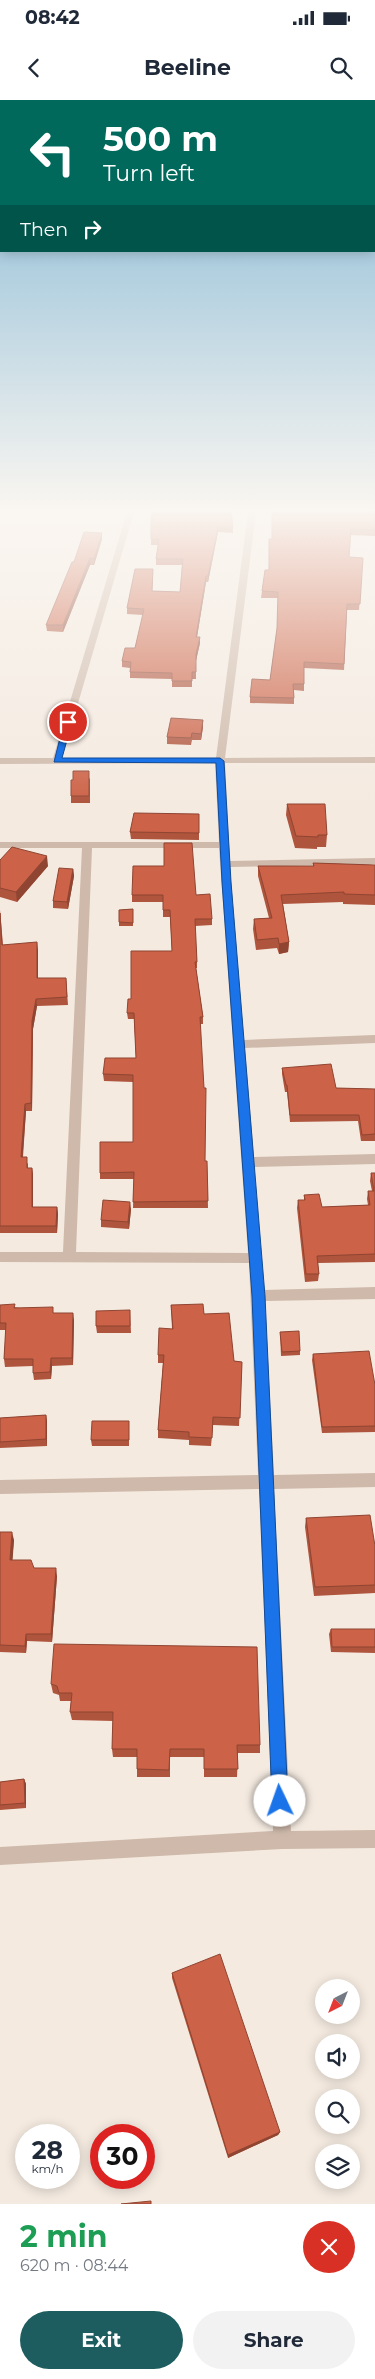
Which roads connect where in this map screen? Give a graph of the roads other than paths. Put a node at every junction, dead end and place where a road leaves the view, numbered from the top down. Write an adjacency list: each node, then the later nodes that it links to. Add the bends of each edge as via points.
1 (102, 610): 3 (street)
2 (239, 610): 6 (street)
3 (57, 760): 5 (street); 6 (street)
4 (375, 760): 6 (street)
5 (0, 761)
6 (220, 761): 8 (street)
7 (0, 845): 9 (street)
8 (224, 845): 9 (street); 11 (street)
9 (88, 846): 16 (street)
10 (375, 861): 11 (street)
11 (225, 864): 13 (street)
12 (375, 1039): 13 (street)
13 (238, 1044): 15 (street)
14 (375, 1159): 15 (street)
15 (249, 1162): 18 (street)
16 (69, 1256): 17 (street); 18 (street)
17 (0, 1257)
18 (256, 1258): 20 (street)
19 (375, 1292): 20 (street)
20 (258, 1296): 22 (street)
21 (375, 1480): 22 (street)
22 (266, 1483): 23 (street); 25 (street)
23 (0, 1487)
24 (375, 1839): 25 (street)
25 (282, 1840): 26 (street)
26 (0, 1856)

